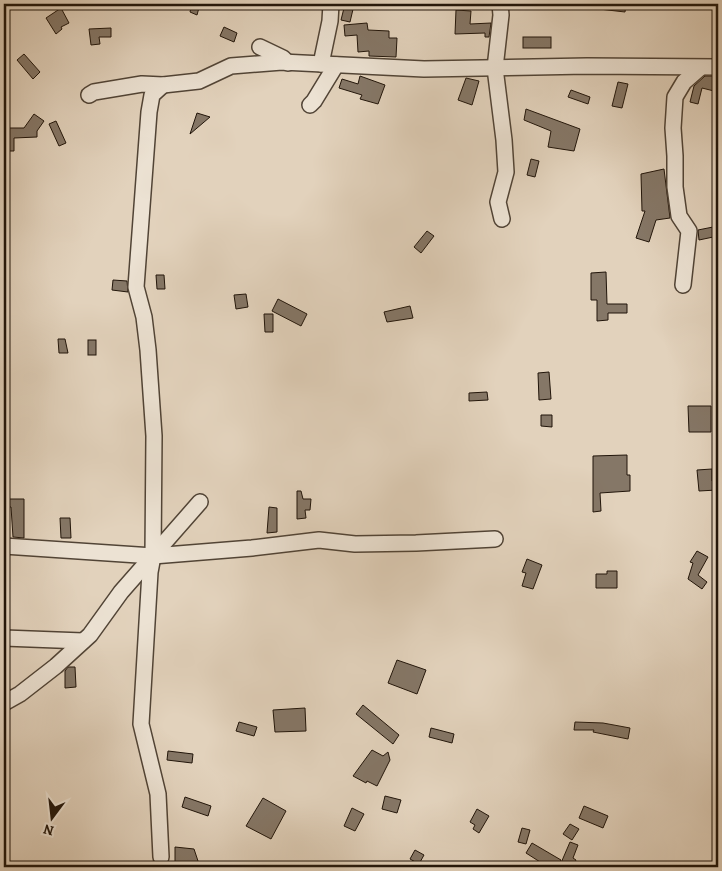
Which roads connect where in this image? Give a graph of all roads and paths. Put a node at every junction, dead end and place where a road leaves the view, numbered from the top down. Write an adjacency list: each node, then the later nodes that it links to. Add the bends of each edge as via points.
1 (331, 4): 6 (street)
2 (500, 4): 10 (street)
3 (260, 47): 5 (street)
4 (321, 48): 6 (street)
5 (288, 63): 6 (street); 11 (street, via 231,66 199,81)
6 (322, 64): 8 (street); 13 (street, via 321,90)
7 (718, 67): 9 (street)
8 (480, 68): 10 (street); 10 (street)
9 (700, 68): 10 (street, via 513,67 500,75); 15 (street, via 684,82 675,97 675,187 679,216 689,231)
10 (495, 69): 14 (street, via 506,172 498,202)
11 (172, 82): 12 (street, via 142,84); 19 (street, via 152,95 149,112 136,286 148,350 154,436)
12 (89, 95)
13 (310, 105)
14 (502, 219)
15 (683, 285)
16 (200, 502): 19 (street)
17 (495, 539): 19 (street, via 364,544 320,540)
18 (4, 546): 19 (street)
19 (153, 556): 21 (street); 23 (street, via 141,724 158,794)
20 (4, 638): 21 (street)
21 (83, 641): 22 (street, via 56,666)
22 (4, 703)
23 (161, 857)

